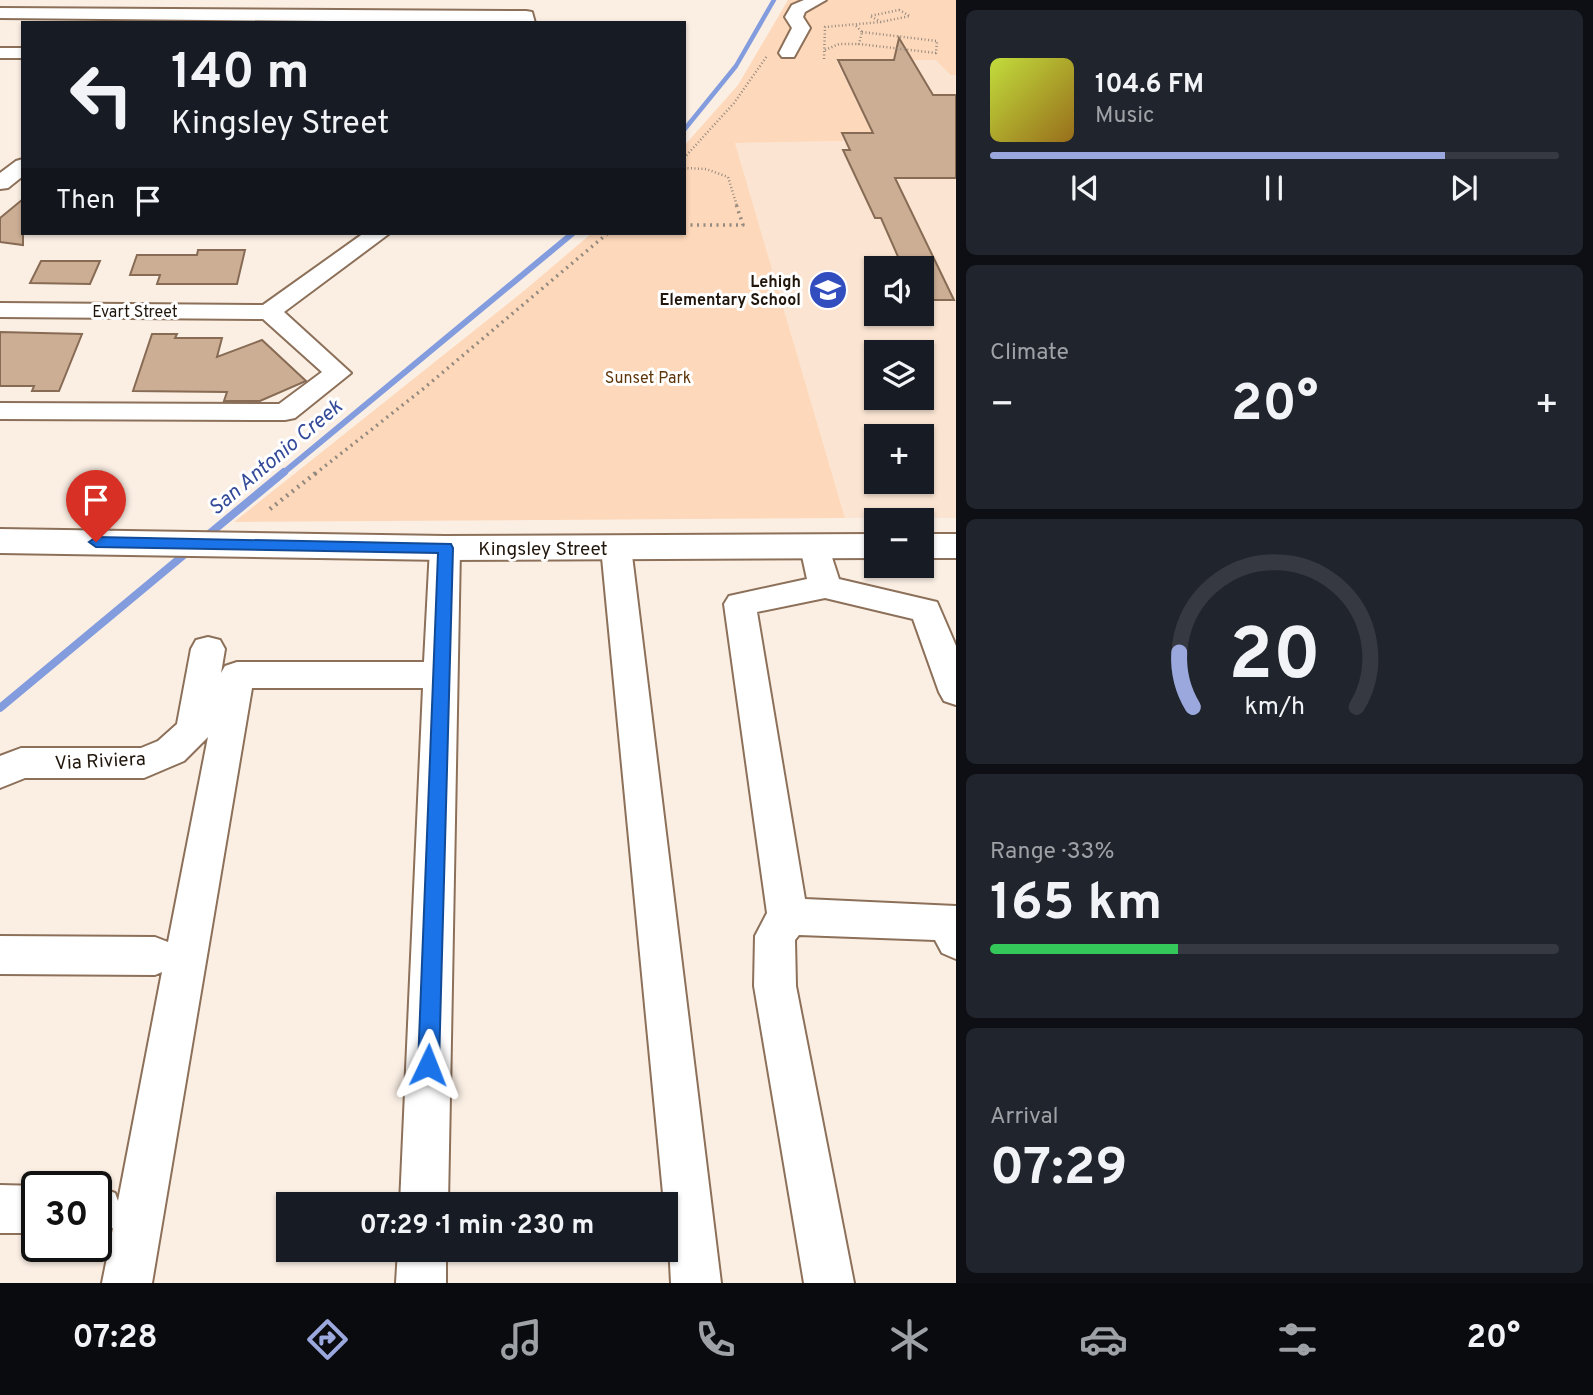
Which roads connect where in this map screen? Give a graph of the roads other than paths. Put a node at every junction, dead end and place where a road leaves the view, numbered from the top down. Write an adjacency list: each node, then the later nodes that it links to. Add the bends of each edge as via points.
1 (818, 0): 7 (street, via 797,9 794,17 802,28)
2 (0, 13): 3 (street)
3 (238, 13): 4 (street, via 526,16)
4 (526, 21)
5 (0, 53): 6 (street)
6 (21, 53)
7 (788, 53)
8 (21, 167): 9 (street)
9 (0, 183)
10 (376, 235): 12 (street)
11 (0, 310): 12 (street, Evart Street)
12 (269, 312): 13 (street, via 338,373 285,412)
13 (0, 411)
14 (0, 541): 20 (main road, Kingsley Street)
15 (864, 546): 19 (main road, Kingsley Street)
16 (934, 546): 17 (main road)
17 (956, 546)
18 (616, 547): 19 (main road, Kingsley Street); 20 (main road, Kingsley Street); 36 (street)
19 (815, 547): 21 (street)
20 (445, 548): 23 (street)
21 (825, 587): 24 (street, via 926,610); 26 (street, via 740,604)
22 (208, 649): 25 (street, Via Riviera, via 194,730 171,751 144,762 22,763)
23 (441, 675): 30 (street); 34 (street, via 237,675)
24 (956, 692)
25 (0, 774)
26 (788, 916): 27 (street); 37 (street, via 775,936 775,986)
27 (954, 928)
28 (0, 955): 29 (street)
29 (155, 956)
30 (424, 1192)
31 (0, 1209): 32 (street)
32 (21, 1209)
33 (422, 1262): 35 (street)
34 (127, 1283)
35 (421, 1283)
36 (695, 1283)
37 (829, 1283)

